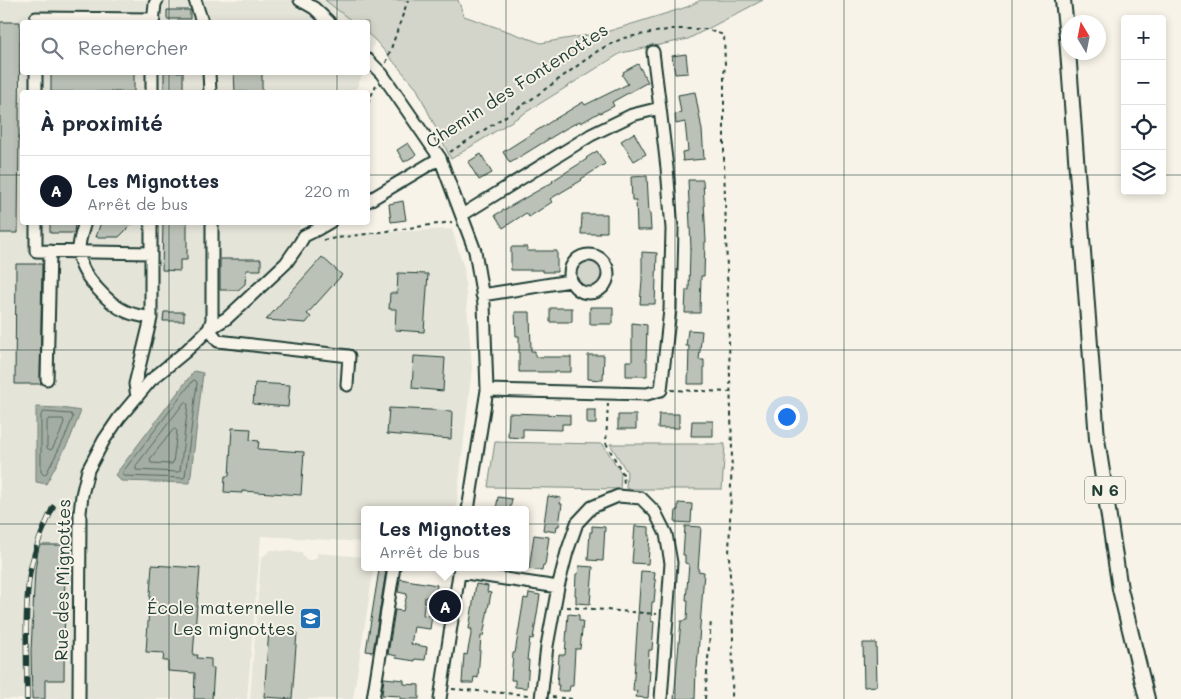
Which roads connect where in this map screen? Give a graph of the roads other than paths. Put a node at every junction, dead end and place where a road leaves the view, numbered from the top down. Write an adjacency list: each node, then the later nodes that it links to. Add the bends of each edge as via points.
1 (157, 0): 7 (street)
2 (195, 0): 8 (street)
3 (300, 0): 9 (street)
4 (1065, 0): 48 (main road, N 6, via 1097,438 1120,590)
5 (36, 20): 6 (street)
6 (114, 20)
7 (153, 20)
8 (201, 20)
9 (327, 20)
10 (653, 52): 18 (street)
11 (370, 62): 19 (street, via 382,74)
12 (36, 75): 15 (street)
13 (152, 75): 16 (street)
14 (209, 75): 17 (street)
15 (36, 90)
16 (152, 90)
17 (210, 90)
18 (660, 108): 21 (street, via 632,115 591,135); 36 (street, via 672,229 670,310 661,390 647,394)
19 (440, 158): 20 (street, Chemin des Fontenottes); 21 (street)
20 (370, 200)
21 (463, 218): 31 (street, via 475,251)
22 (36, 225): 27 (street, via 36,251)
23 (84, 225): 28 (street, via 79,239)
24 (152, 225): 29 (street)
25 (212, 225): 33 (street, via 212,320)
26 (326, 225): 33 (street, Rue des Mignottes, via 302,239 273,275 227,318)
27 (50, 251): 28 (street); 34 (street)
28 (80, 252): 29 (street); 32 (street, via 80,261 88,277 104,296 124,311)
29 (151, 253): 32 (street)
30 (570, 281): 31 (street)
31 (482, 295): 36 (street)
32 (151, 318): 37 (street, via 134,384)
33 (209, 329): 35 (street, via 218,341 349,356); 37 (street, Rue des Mignottes, via 151,380)
34 (47, 379)
35 (347, 385)
36 (487, 390): 38 (street)
37 (137, 397): 45 (street, Rue des Mignottes, via 94,456 84,482 80,513)
38 (469, 506)
39 (393, 571): 46 (street)
40 (459, 571): 43 (street)
41 (465, 571): 42 (street)
42 (558, 587): 44 (street); 47 (street, via 577,524 592,508 624,496 641,498 655,512 666,534 671,563)
43 (440, 693)
44 (541, 698)
45 (79, 699)
46 (373, 699)
47 (661, 699)
48 (1147, 699)

